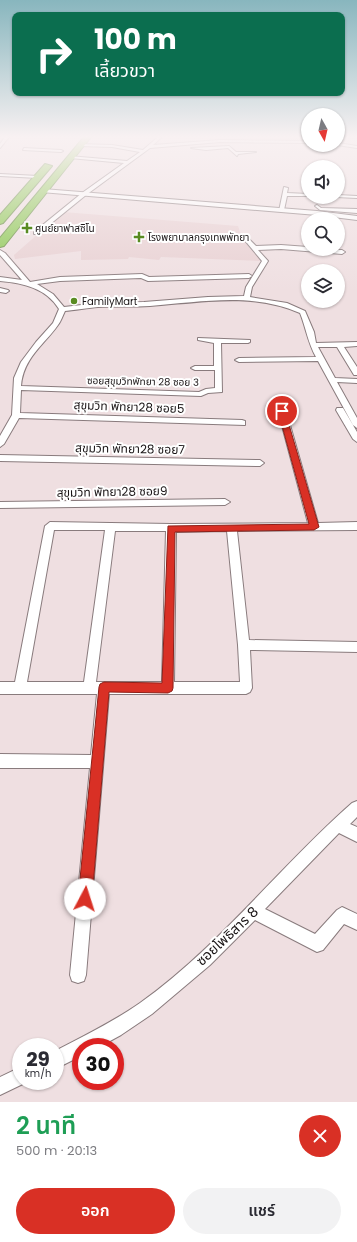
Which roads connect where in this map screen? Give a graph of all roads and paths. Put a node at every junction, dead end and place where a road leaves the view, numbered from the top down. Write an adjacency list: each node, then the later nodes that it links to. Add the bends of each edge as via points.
1 (28, 188): 17 (highway)
2 (45, 188): 4 (highway)
3 (91, 188): 9 (street)
4 (43, 191): 9 (street); 20 (highway)
5 (286, 191): 6 (street); 10 (street); 14 (street)
6 (301, 191)
7 (345, 192): 8 (street)
8 (357, 193)
9 (84, 194): 14 (street); 18 (street)
10 (301, 194)
11 (345, 196): 12 (street)
12 (357, 197)
13 (317, 206): 15 (street, via 320,209)
14 (281, 210): 16 (street)
15 (357, 211)
16 (357, 218)
17 (1, 219)
18 (36, 233)
19 (245, 237): 21 (street)
20 (0, 244)
21 (254, 248): 22 (street); 27 (street, via 265,261 249,287)
22 (301, 248)
23 (0, 252): 26 (street)
24 (249, 276): 26 (street, via 75,278)
25 (0, 279): 26 (street)
26 (28, 284): 28 (street, via 49,293)
27 (246, 299): 28 (street, via 219,298); 33 (street, via 282,304 303,312 312,332)
28 (62, 309): 42 (street, via 56,324 25,362)
29 (200, 339): 30 (street)
30 (217, 341): 31 (street); 38 (street, ซอยสุขุมวิทพัทยา 28 ซอย 3)
31 (248, 341)
32 (357, 344): 34 (street)
33 (313, 345): 34 (street); 35 (street)
34 (339, 346): 39 (street)
35 (320, 358): 36 (street); 40 (street)
36 (240, 360)
37 (195, 368): 38 (street)
38 (217, 368): 42 (street, ซอยสุขุมวิทพัทยา 28 ซอย 3, via 219,390 201,394)
39 (357, 373)
40 (332, 380): 41 (street); 47 (street)
41 (357, 381)
42 (17, 388): 45 (street)
43 (340, 410): 48 (street)
44 (282, 411): 55 (street)
45 (16, 415): 46 (street, สุขุมวิท พัทยา28 ซอย5); 49 (street)
46 (242, 423)
47 (357, 425)
48 (357, 439)
49 (0, 444)
50 (0, 458): 51 (street, สุขุมวิท พัทยา28 ซอย7)
51 (260, 463)
52 (225, 502): 53 (street, สุขุมวิท พัทยา28 ซอย9)
53 (0, 505)
54 (357, 526): 55 (street)
55 (314, 527): 58 (street)
56 (110, 528): 57 (street); 61 (street, via 50,526); 64 (street)
57 (171, 528): 58 (street); 65 (street)
58 (232, 528): 59 (street)
59 (244, 645): 60 (street); 65 (street, via 246,688)
60 (357, 647)
61 (20, 687): 63 (street); 64 (street)
62 (104, 687): 64 (street); 65 (street); 67 (street)
63 (0, 688)
64 (89, 688)
65 (168, 688)
66 (0, 761): 67 (street)
67 (97, 762): 73 (street)
68 (357, 808): 69 (street, ซอยโพธิสาร 8)
69 (338, 825): 70 (street); 71 (street, ซอยโพธิสาร 8)
70 (357, 835)
71 (254, 911): 72 (street, via 317,944 342,915); 74 (street, ซอยโพธิสาร 8, via 162,997)
72 (357, 922)
73 (78, 975)
74 (96, 1038)
75 (12, 1080): 76 (street)
76 (0, 1086)

